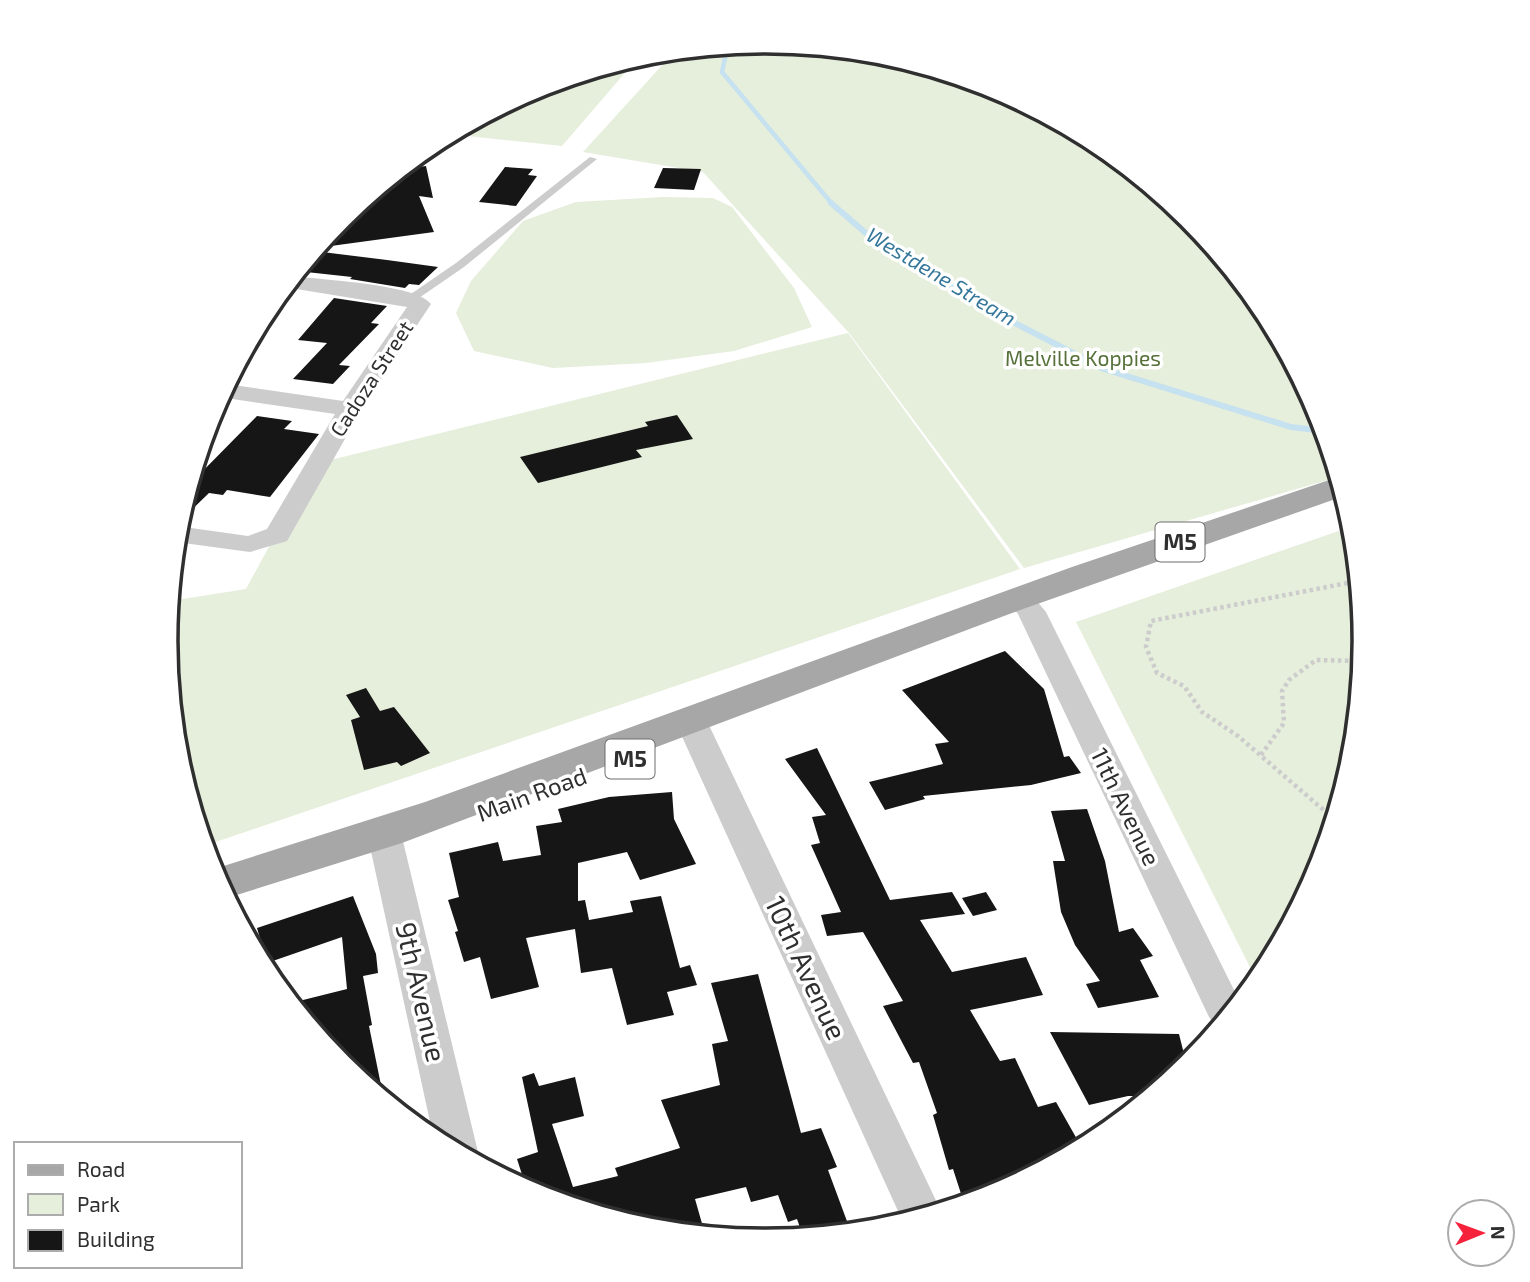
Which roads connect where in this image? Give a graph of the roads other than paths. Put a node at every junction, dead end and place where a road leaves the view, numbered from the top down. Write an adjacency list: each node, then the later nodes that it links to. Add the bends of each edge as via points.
1 (593, 159): 3 (lane, via 470,258)
2 (299, 283): 3 (street, Cadoza Street)
3 (412, 298): 5 (street, Cadoza Street, via 419,301 418,310)
4 (234, 393): 5 (street)
5 (349, 409): 8 (street, Cadoza Street, via 277,535 250,544)
6 (1332, 489): 9 (main road, M5)
7 (1335, 501): 9 (main road, M5)
8 (188, 536)
9 (1026, 605): 10 (main road, Main Road / M5); 14 (street, 11th Avenue)
10 (693, 726): 11 (main road, Main Road / M5, via 549,791); 16 (street, 10th Avenue)
11 (386, 840): 12 (main road, Main Road / M5); 13 (main road, Main Road / M5); 15 (street, 9th Avenue)
12 (230, 881)
13 (237, 896)
14 (1223, 1007)
15 (454, 1138)
16 (918, 1208)

